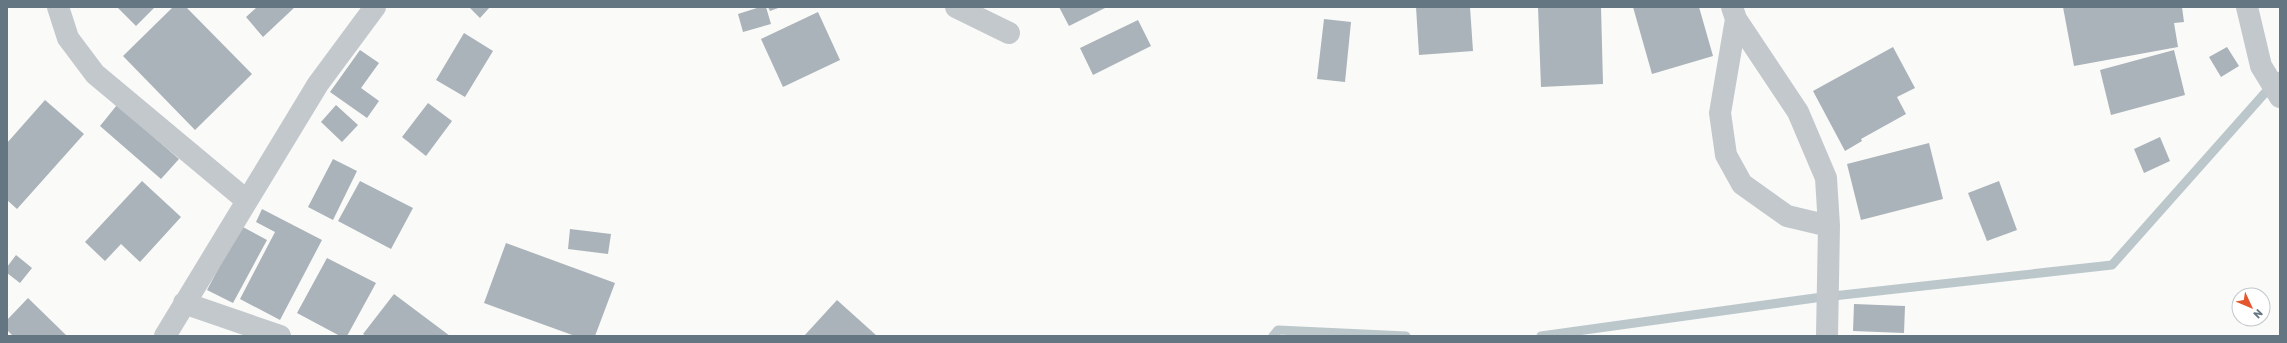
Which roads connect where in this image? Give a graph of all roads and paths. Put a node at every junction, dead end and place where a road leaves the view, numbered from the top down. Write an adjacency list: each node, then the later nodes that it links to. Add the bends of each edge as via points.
1 (58, 7): 8 (street, via 68,38 95,74)
2 (375, 7): 8 (street, via 318,84)
3 (956, 7): 6 (street)
4 (2247, 7): 7 (street, via 2261,66)
5 (1734, 13): 9 (street, via 1798,112 1826,178); 9 (street, via 1720,113 1726,155 1742,184 1787,216)
6 (1009, 33)
7 (2279, 95)
8 (246, 200): 10 (street)
9 (1829, 226): 13 (street)
10 (184, 303): 11 (street); 12 (street)
11 (165, 336)
12 (280, 336)
13 (1827, 336)

